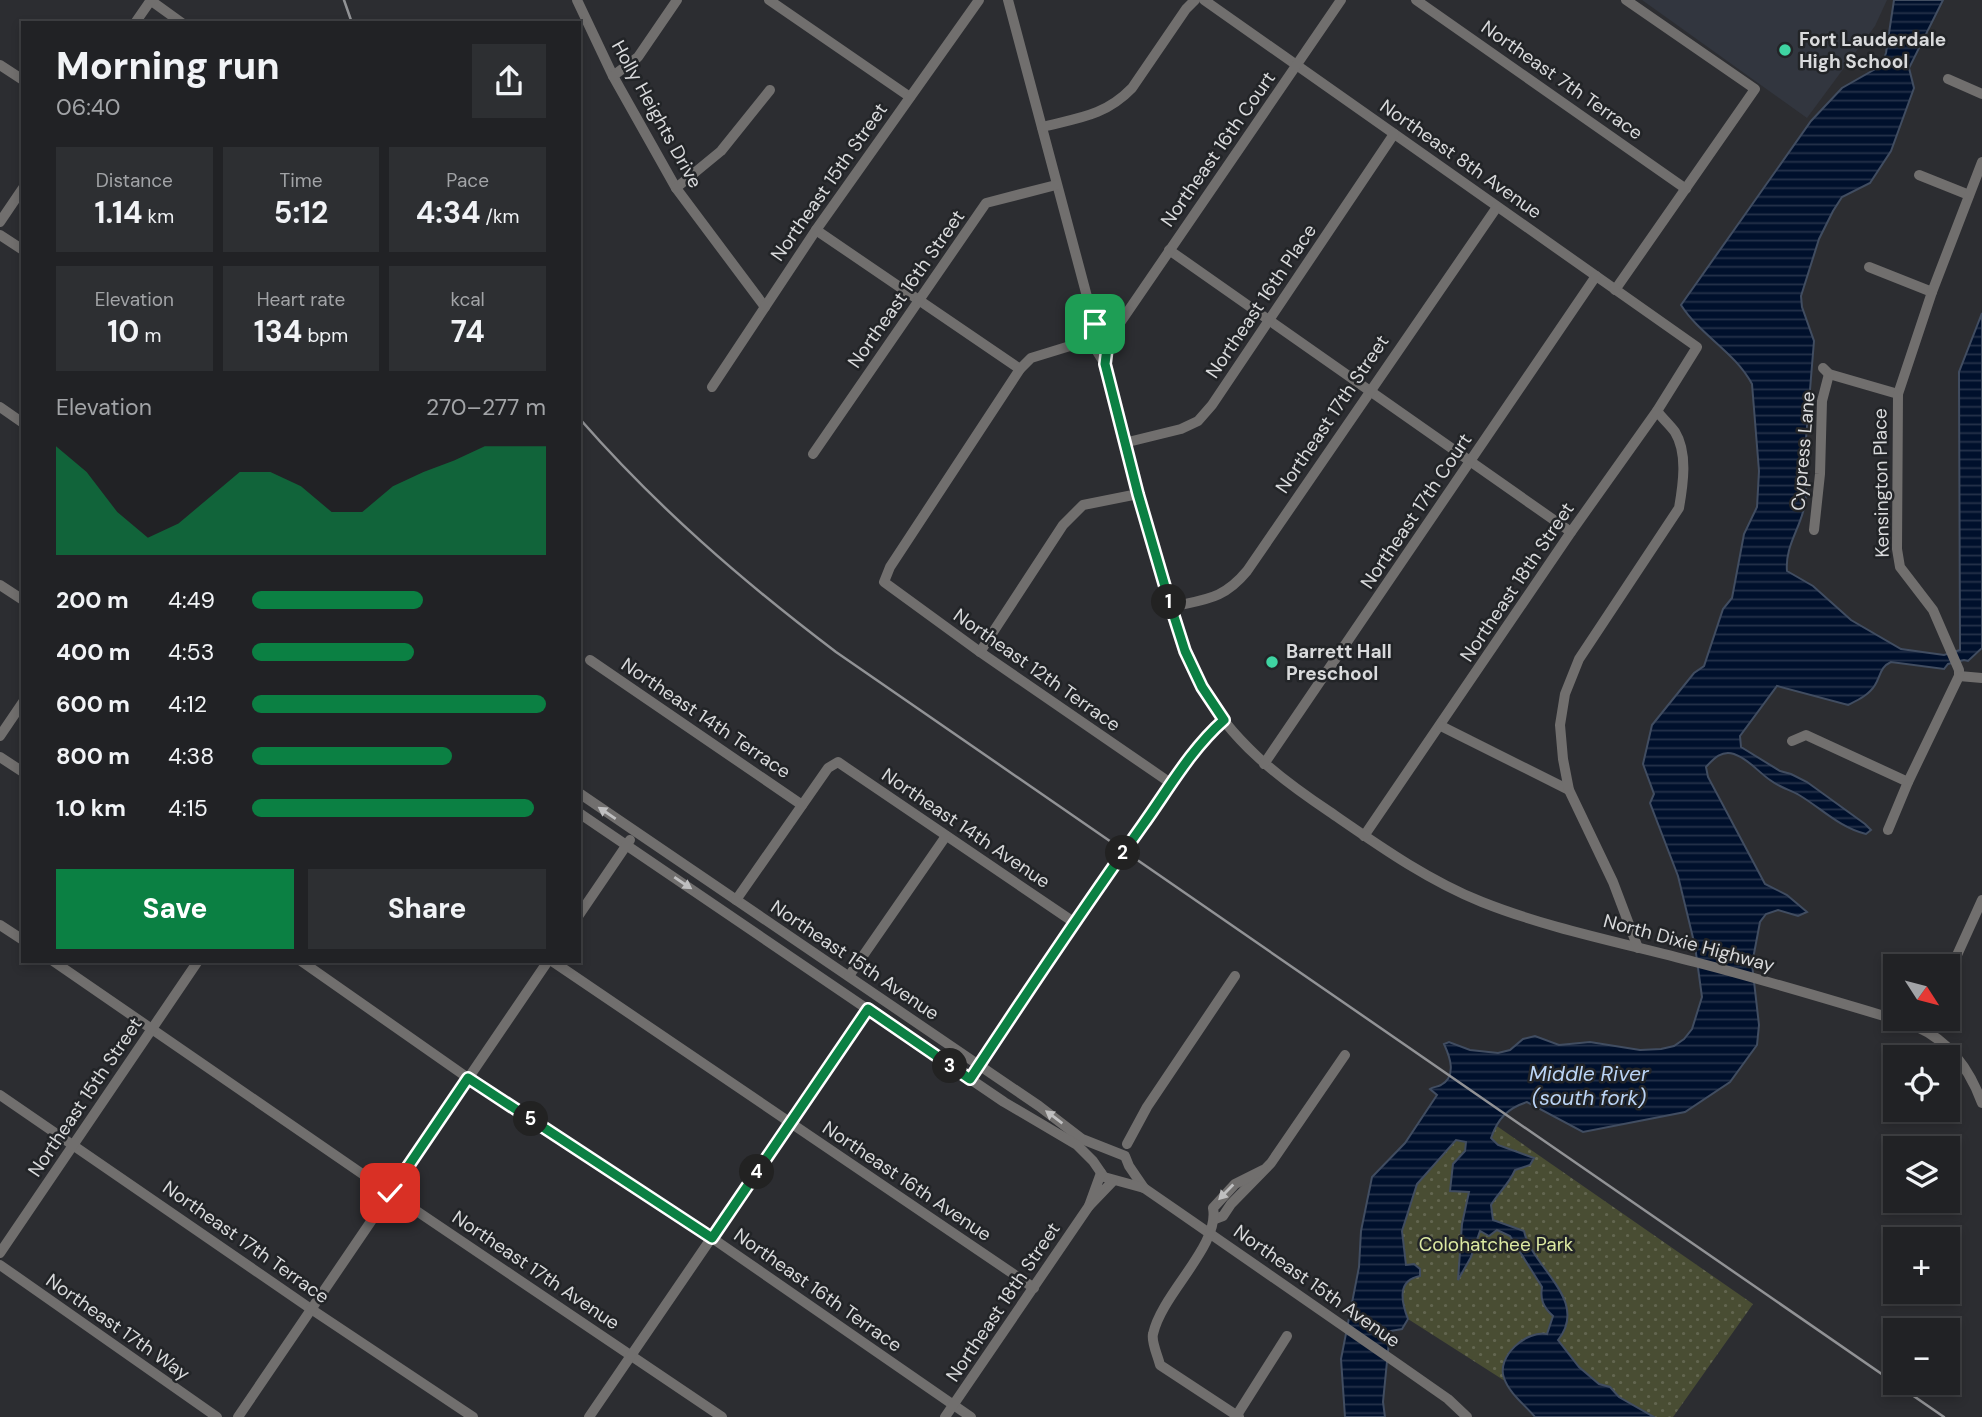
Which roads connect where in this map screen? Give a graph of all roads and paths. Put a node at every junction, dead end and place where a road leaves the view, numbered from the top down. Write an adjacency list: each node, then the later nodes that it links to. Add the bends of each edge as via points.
1 (150, 0): 12 (street); 13 (street)
2 (577, 0): 16 (street, Holly Heights Drive)
3 (677, 0): 16 (street, via 638,57)
4 (769, 0): 21 (street)
5 (979, 0): 21 (street, Northeast 15th Street)
6 (1008, 0): 22 (street)
7 (1195, 0): 22 (street, via 1123,97 1105,111)
8 (1204, 0): 15 (street, Northeast 8th Avenue)
9 (1341, 0): 15 (street, Northeast 16th Court)
10 (1416, 0): 28 (street, Northeast 7th Terrace)
11 (1626, 0): 28 (street, via 1755,89)
12 (136, 21)
13 (179, 21)
14 (0, 65): 17 (street)
15 (1297, 65): 23 (street, Northeast 8th Avenue); 36 (street, Northeast 16th Court)
16 (613, 76): 27 (street, Holly Heights Drive)
17 (21, 79)
18 (1948, 79): 20 (street)
19 (770, 90): 27 (street, via 721,151)
20 (1982, 94)
21 (910, 97): 33 (street, Northeast 15th Street)
22 (1042, 127): 26 (street)
23 (1394, 134): 31 (street, Northeast 8th Avenue); 44 (street, Northeast 16th Place)
24 (1982, 162): 30 (street, Kensington Place)
25 (1919, 175): 30 (street)
26 (1056, 185): 41 (street, Northeast 16th Street, via 986,203); 45 (street)
27 (676, 188): 42 (street, Holly Heights Drive)
28 (1686, 189): 39 (street)
29 (21, 191): 32 (street)
30 (1969, 195): 40 (street, Kensington Place)
31 (1497, 206): 38 (street, Northeast 8th Avenue); 53 (street, Northeast 17th Street)
32 (0, 222)
33 (817, 230): 41 (street); 42 (street, Northeast 15th Street)
34 (0, 235): 35 (street)
35 (21, 249)
36 (1169, 250): 43 (street, Northeast 16th Court); 44 (street)
37 (1869, 267): 40 (street)
38 (1596, 276): 39 (street, Northeast 8th Avenue); 60 (street, Northeast 17th Court)
39 (1615, 290): 48 (street, Northeast 8th Avenue)
40 (1932, 292): 54 (street, Kensington Place)
41 (918, 301): 51 (street); 59 (street, Northeast 16th Street)
42 (765, 307): 52 (street, Northeast 15th Street)
43 (1123, 317): 45 (street, Northeast 16th Court); 46 (street, Northeast 16th Court)
44 (1269, 320): 53 (street); 58 (street, Northeast 16th Place, via 1198,421)
45 (1094, 328): 46 (street, via 1109,332); 47 (street, Northeast 16th Court); 49 (street, via 1087,342)
46 (1108, 341): 49 (street); 50 (street)
47 (1070, 346): 49 (street, Northeast 16th Court); 51 (street, Northeast 16th Court, via 1031,358)
48 (1697, 347): 56 (street, Northeast 18th Street)
49 (1094, 348): 50 (street)
50 (1105, 364): 58 (street, North Dixie Highway)
51 (1020, 369): 64 (street, Northeast 16th Court)
52 (712, 387)
53 (1369, 390): 60 (street); 67 (street, Northeast 17th Street, via 1234,587 1221,595)
54 (1898, 394): 62 (street, Cypress Lane, via 1826,371); 70 (street, Kensington Place, via 1896,549 1900,567 1943,630)
55 (0, 407): 57 (street)
56 (1657, 411): 63 (street, Northeast 18th Street); 82 (street, via 1676,433 1683,456 1679,508 1579,659 1560,725)
57 (21, 422)
58 (1124, 443): 61 (street, North Dixie Highway)
59 (813, 454)
60 (1471, 461): 63 (street); 78 (street, Northeast 17th Court)
61 (1138, 494): 67 (street, North Dixie Highway); 68 (street, via 1083,505 1063,525)
62 (1814, 530)
63 (1571, 532): 74 (street, Northeast 18th Street)
64 (884, 582): 68 (street, Northeast 12th Terrace)
65 (0, 585): 66 (street)
66 (21, 599)
67 (1171, 607): 73 (street, North Dixie Highway, via 1185,651)
68 (980, 652): 81 (street, Northeast 12th Terrace)
69 (590, 660): 84 (street, Northeast 14th Terrace)
70 (1959, 676): 71 (street); 80 (street)
71 (1982, 678)
72 (21, 705): 75 (street)
73 (1224, 720): 78 (street, North Dixie Highway); 81 (street)
74 (1441, 726): 82 (street); 89 (street, Northeast 18th Street)
75 (0, 736)
76 (1792, 741): 80 (street, via 1806,735)
77 (0, 757): 79 (street)
78 (1264, 764): 89 (street, North Dixie Highway)
79 (21, 771)
80 (1908, 782): 86 (street)
81 (1172, 784): 94 (street)
82 (1569, 790): 97 (street, via 1613,882)
83 (581, 794): 87 (street, Northeast 15th Avenue, one-way to 83)
84 (802, 804): 88 (street, Northeast 14th Avenue, via 828,768 838,762); 91 (street)
85 (581, 814): 90 (street, Northeast 15th Avenue)
86 (1888, 830)
87 (636, 832): 90 (street); 91 (street, Northeast 15th Avenue)
88 (946, 836): 94 (street, Northeast 14th Avenue); 104 (street)
89 (1364, 836): 97 (street, North Dixie Highway, via 1480,901)
90 (627, 845): 93 (street); 106 (street, Northeast 15th Avenue, one-way to 106)
91 (736, 900): 104 (street, Northeast 15th Avenue)
92 (1982, 900): 98 (street)
93 (581, 912)
94 (1075, 923): 111 (street)
95 (0, 925): 96 (street)
96 (21, 939)
97 (1638, 948): 107 (street, North Dixie Highway)
98 (1958, 954)
99 (56, 963): 108 (street, Northeast 17th Avenue)
100 (197, 963): 108 (street, Northeast 15th Street)
101 (304, 963): 112 (street, Northeast 16th Terrace)
102 (549, 963): 112 (street)
103 (553, 963): 116 (street, Northeast 16th Avenue)
104 (849, 976): 111 (street, Northeast 15th Avenue)
105 (1236, 976): 117 (street)
106 (868, 1009): 113 (street, Northeast 15th Avenue); 116 (street)
107 (1883, 1016)
108 (152, 1029): 118 (street, Northeast 15th Street); 124 (street, Northeast 17th Avenue)
109 (1925, 1031): 115 (street, North Dixie Highway, via 1962,1061)
110 (1345, 1055): 126 (street, via 1280,1151 1263,1170 1222,1195 1213,1208)
111 (979, 1066): 113 (street); 119 (street, Northeast 15th Avenue, one-way to 111, via 1082,1139)
112 (468, 1078): 124 (street); 127 (street, Northeast 16th Terrace)
113 (970, 1079): 121 (street, Northeast 15th Avenue, via 1077,1145)
114 (0, 1095): 118 (street, Northeast 17th Terrace)
115 (1982, 1103)
116 (791, 1124): 127 (street); 130 (street, Northeast 16th Avenue)
117 (1127, 1144): 119 (street); 120 (street)
118 (73, 1145): 128 (street, Northeast 15th Street); 131 (street, Northeast 17th Terrace)
119 (1114, 1152): 120 (street, via 1125,1156); 121 (street, via 1104,1155)
120 (1128, 1164): 122 (street, via 1125,1176); 123 (street, Northeast 15th Avenue)
121 (1100, 1171): 122 (street); 125 (street, Northeast 18th Street)
122 (1115, 1181): 123 (street, Northeast 15th Avenue); 125 (street, Northeast 18th Street)
123 (1144, 1188): 126 (street, Northeast 15th Avenue)
124 (390, 1193): 131 (street); 133 (street, Northeast 17th Avenue)
125 (1089, 1206): 130 (street, Northeast 18th Street)
126 (1210, 1233): 135 (street, via 1166,1302 1152,1336 1160,1365); 143 (street, Northeast 15th Avenue, via 1448,1399)
127 (712, 1238): 133 (street); 134 (street, Northeast 16th Terrace)
128 (0, 1253)
129 (0, 1265): 136 (street, Northeast 17th Way)
130 (1034, 1288): 134 (street, Northeast 18th Street)
131 (311, 1309): 137 (street); 138 (street, Northeast 17th Terrace)
132 (1287, 1336): 135 (street)
133 (631, 1355): 139 (street); 140 (street, Northeast 17th Avenue)
134 (954, 1405): 141 (street, Northeast 18th Street); 142 (street, Northeast 16th Terrace)
135 (1238, 1416)
136 (217, 1417)
137 (238, 1417)
138 (473, 1417)
139 (589, 1417)
140 (722, 1417)
141 (945, 1417)
142 (971, 1417)
143 (1467, 1417)

